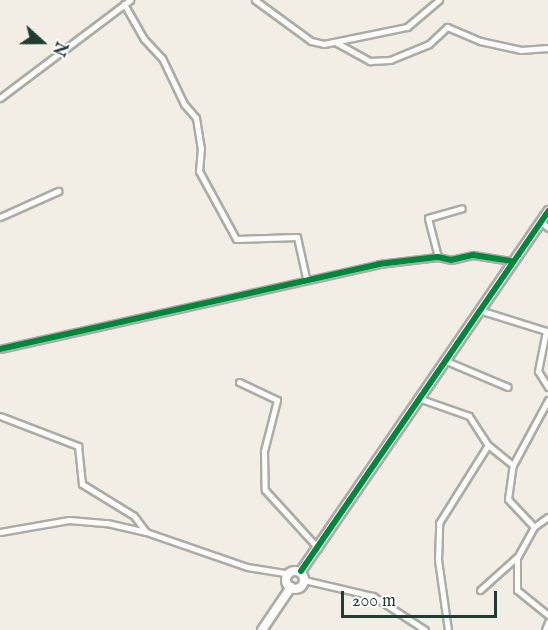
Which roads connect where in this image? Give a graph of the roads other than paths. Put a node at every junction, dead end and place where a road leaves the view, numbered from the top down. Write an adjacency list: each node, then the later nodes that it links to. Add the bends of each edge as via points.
1 (130, 0): 4 (street)
2 (255, 0): 5 (street, via 311,41)
3 (439, 0): 5 (street, via 407,27)
4 (124, 4): 7 (street); 16 (street, via 144,39 162,58 184,104 196,118 201,148 199,171 236,238 297,237)
5 (337, 43): 6 (street, via 370,61 390,60 429,44 447,27 480,41 521,50)
6 (548, 48)
7 (0, 98)
8 (58, 191): 11 (street)
9 (462, 208): 14 (street, via 428,218)
10 (548, 211): 12 (street)
11 (0, 217)
12 (540, 221): 13 (street); 15 (street)
13 (548, 228)
14 (438, 257): 15 (street, via 451,261 473,255); 16 (street)
15 (512, 261): 17 (street)
16 (306, 278): 18 (street)
17 (479, 310): 19 (street); 22 (street, via 546,331 538,371)
18 (0, 349)
19 (444, 360): 21 (street); 23 (street)
20 (239, 382): 32 (street, via 277,400 264,451 265,490)
21 (508, 387)
22 (548, 387)
23 (418, 398): 26 (street, via 436,407 462,412); 32 (street)
24 (548, 400): 27 (street)
25 (0, 416): 31 (street, via 78,446 82,484 134,516)
26 (488, 445): 27 (street); 43 (street, via 439,523 438,560)
27 (513, 465): 29 (street, via 509,503)
28 (548, 517): 29 (street)
29 (534, 527): 33 (street)
30 (0, 532): 31 (street, via 69,520)
31 (147, 532): 35 (street, via 247,567)
32 (318, 548): 34 (street)
33 (518, 556): 38 (street); 39 (street, via 518,590)
34 (301, 571): 35 (street); 36 (street)
35 (285, 573): 37 (street)
36 (304, 580): 37 (street, via 298,588); 42 (street, via 373,596)
37 (291, 587): 41 (street)
38 (480, 590)
39 (548, 615)
40 (548, 622): 44 (street)
41 (262, 630)
42 (425, 630)
43 (448, 630)
44 (545, 630)

